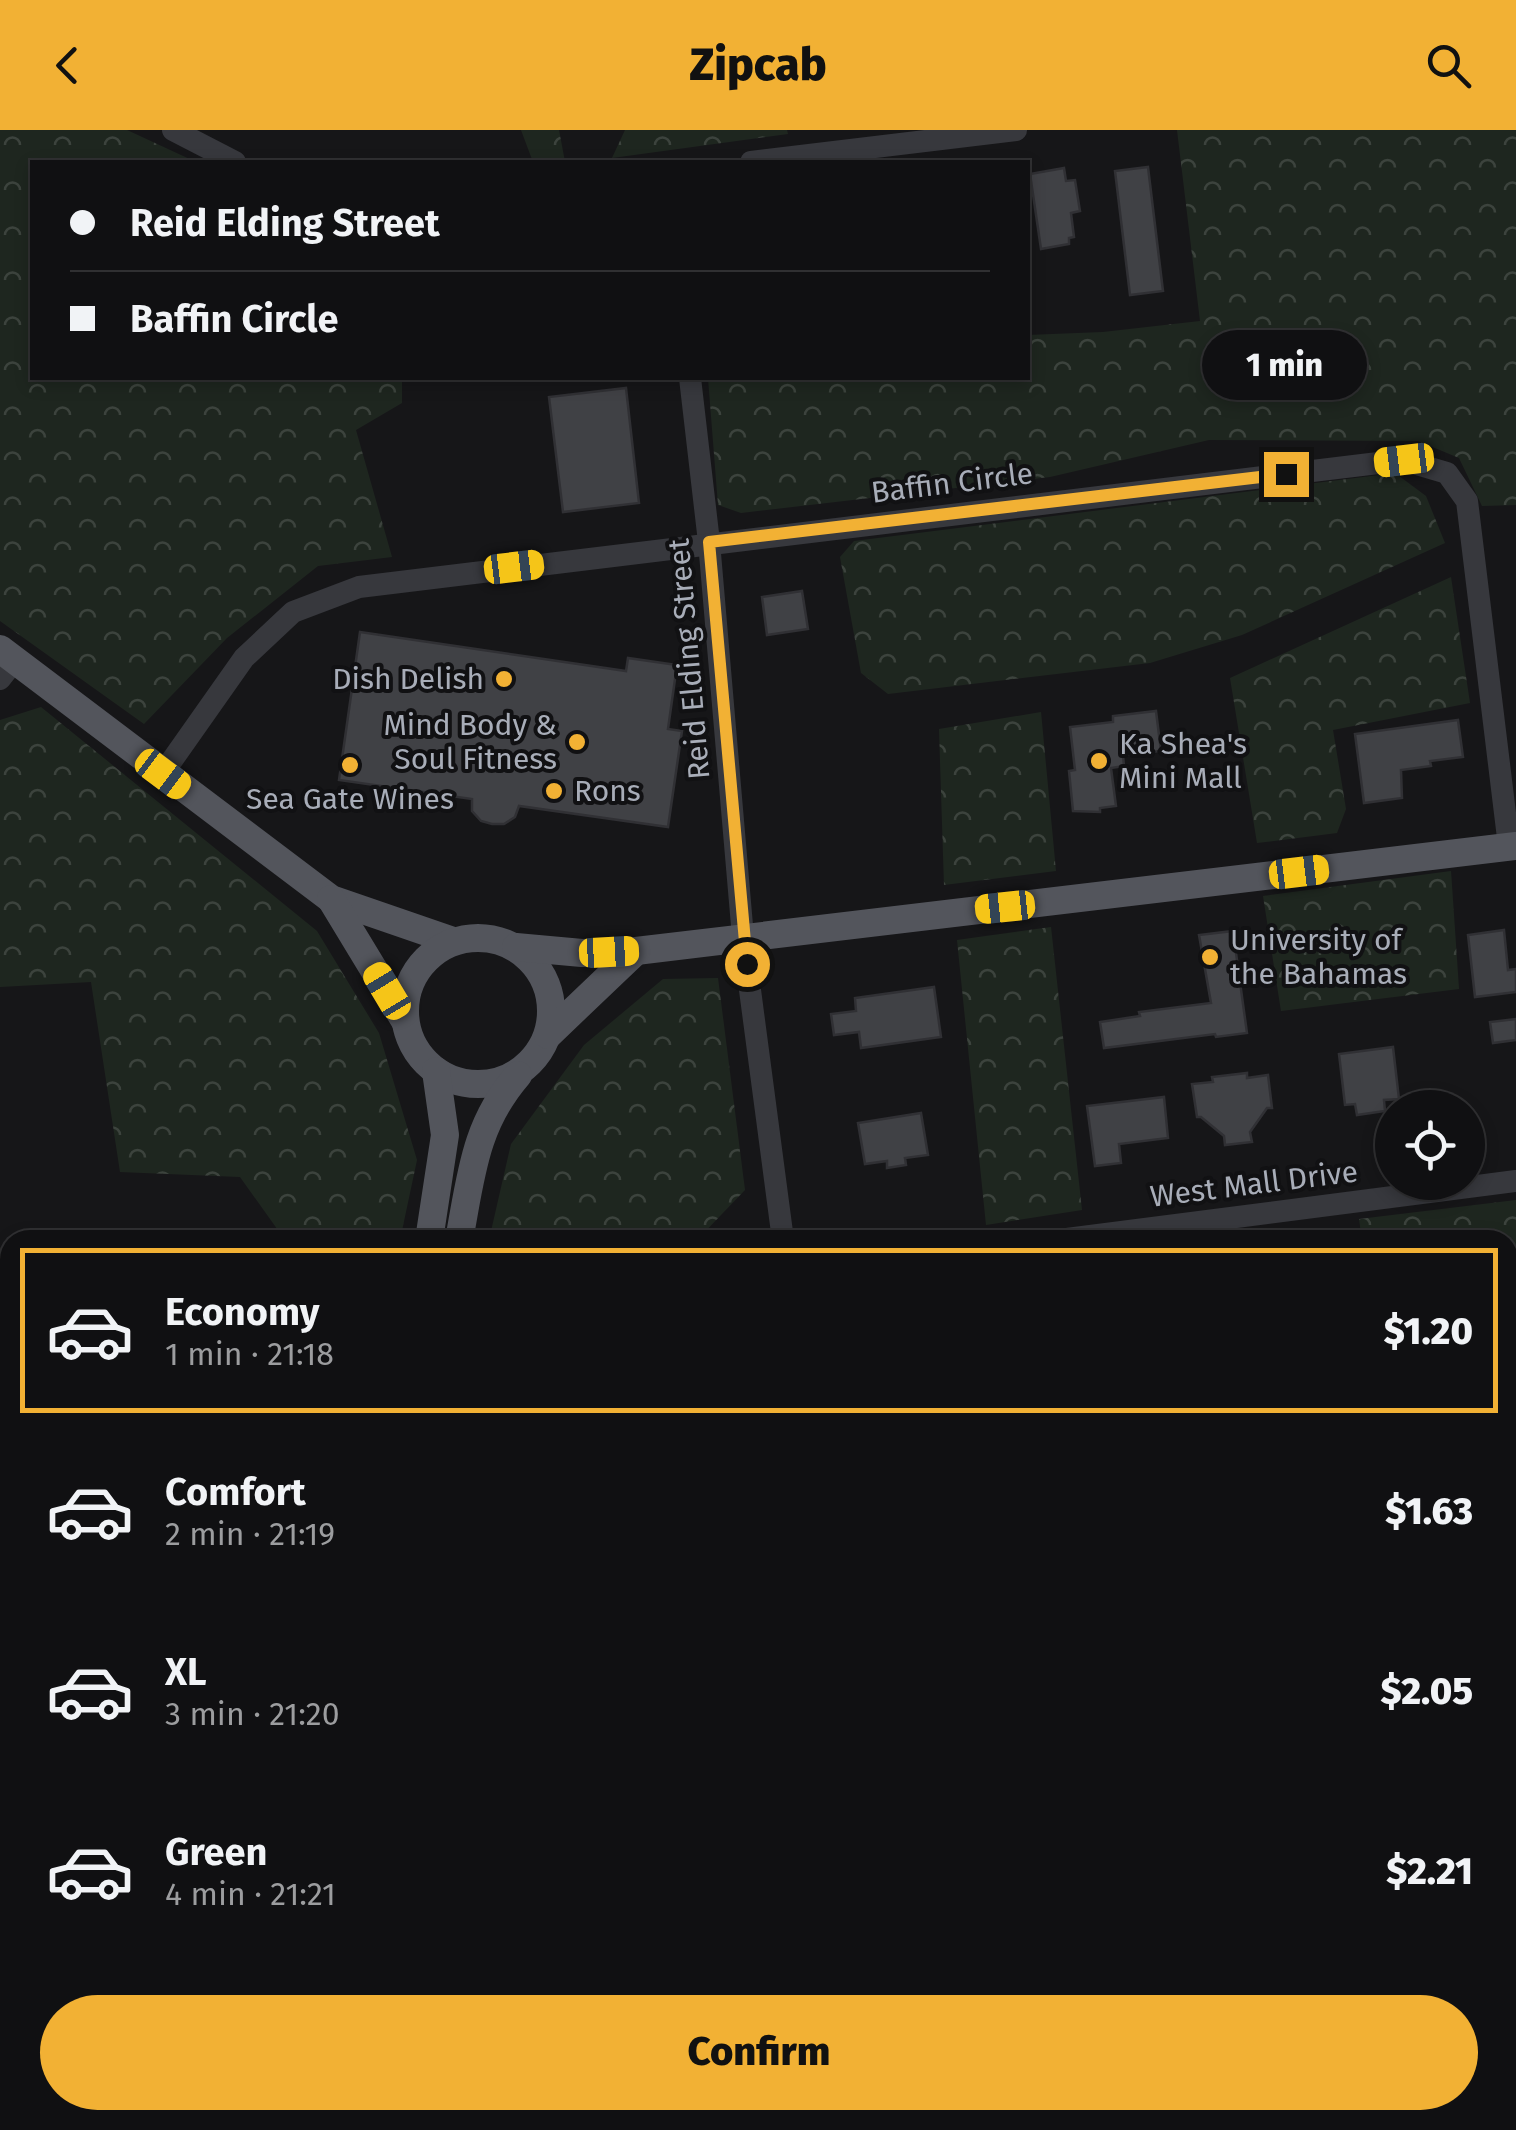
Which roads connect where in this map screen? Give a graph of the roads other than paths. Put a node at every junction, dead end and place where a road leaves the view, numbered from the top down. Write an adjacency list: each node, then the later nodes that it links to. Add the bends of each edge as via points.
1 (173, 130): 3 (street)
2 (1016, 130): 4 (street)
3 (231, 160)
4 (767, 160)
5 (690, 380): 6 (street, Reid Elding Street)
6 (709, 542): 8 (street, Baffin Circle, via 358,587 293,612 244,658); 9 (street, Baffin Circle, via 1404,460 1448,473 1467,501); 11 (street, Reid Elding Street)
7 (5, 663): 8 (main road)
8 (163, 774): 10 (main road)
9 (1513, 846): 11 (main road)
10 (331, 898): 12 (main road); 15 (main road)
11 (743, 936): 14 (main road); 22 (street, Reid Elding Street)
12 (454, 941): 13 (main road, via 486,938); 15 (main road, via 415,973)
13 (516, 948): 14 (main road); 16 (main road, via 544,976 552,1015)
14 (636, 951): 16 (main road)
15 (406, 1022): 18 (main road, via 411,1041)
16 (548, 1035): 17 (main road)
17 (522, 1070): 18 (main road, via 479,1085); 21 (main road, via 480,1134)
18 (436, 1071): 20 (main road, via 445,1135)
19 (1516, 1181): 23 (street, West Mall Drive)
20 (431, 1230)
21 (460, 1230)
22 (782, 1230)
23 (1136, 1230)

